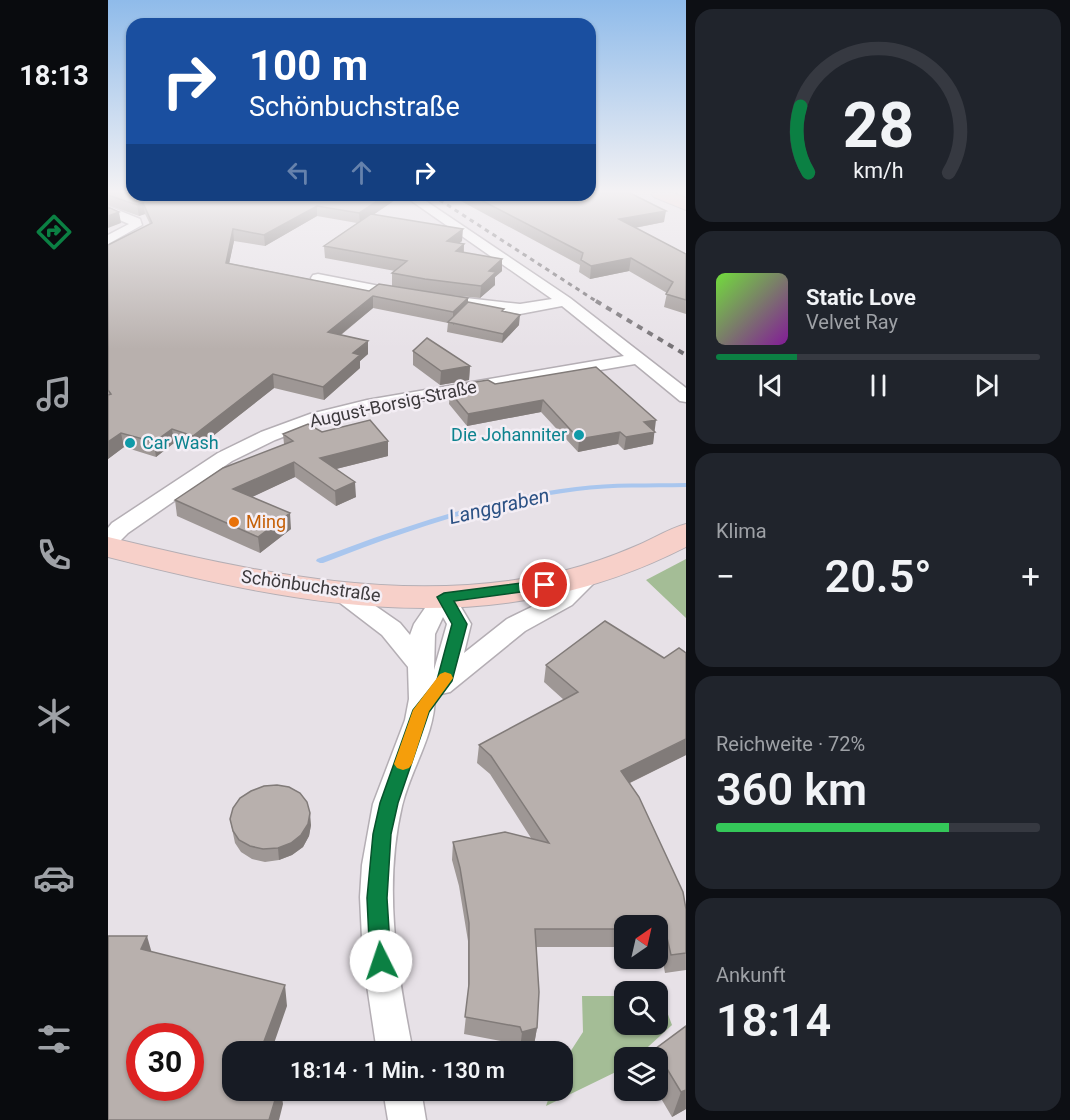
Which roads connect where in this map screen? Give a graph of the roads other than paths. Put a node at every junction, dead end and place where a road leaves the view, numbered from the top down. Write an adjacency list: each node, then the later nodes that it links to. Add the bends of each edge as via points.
1 (483, 245): 5 (street)
2 (318, 278): 3 (street)
3 (414, 296)
4 (445, 301): 5 (street, via 520,309)
5 (565, 301): 6 (street)
6 (637, 359): 7 (street); 9 (street, August-Borsig-Straße, via 316,418 225,457)
7 (686, 397)
8 (686, 534): 11 (street, Schönbuchstraße)
9 (108, 540)
10 (108, 547): 12 (street, Schönbuchstraße, via 246,578)
11 (592, 574): 13 (street, Schönbuchstraße, via 545,585); 15 (street, via 564,600 516,625)
12 (343, 594): 13 (street, Schönbuchstraße); 14 (street, via 391,629)
13 (444, 597): 14 (street, via 426,625); 15 (street, via 459,624)
14 (420, 664): 16 (street)
15 (444, 681): 16 (street)
16 (422, 710): 17 (street, via 389,803 381,844 377,898 382,982)
17 (393, 1041)
18 (404, 1101): 19 (street)
19 (407, 1120)

